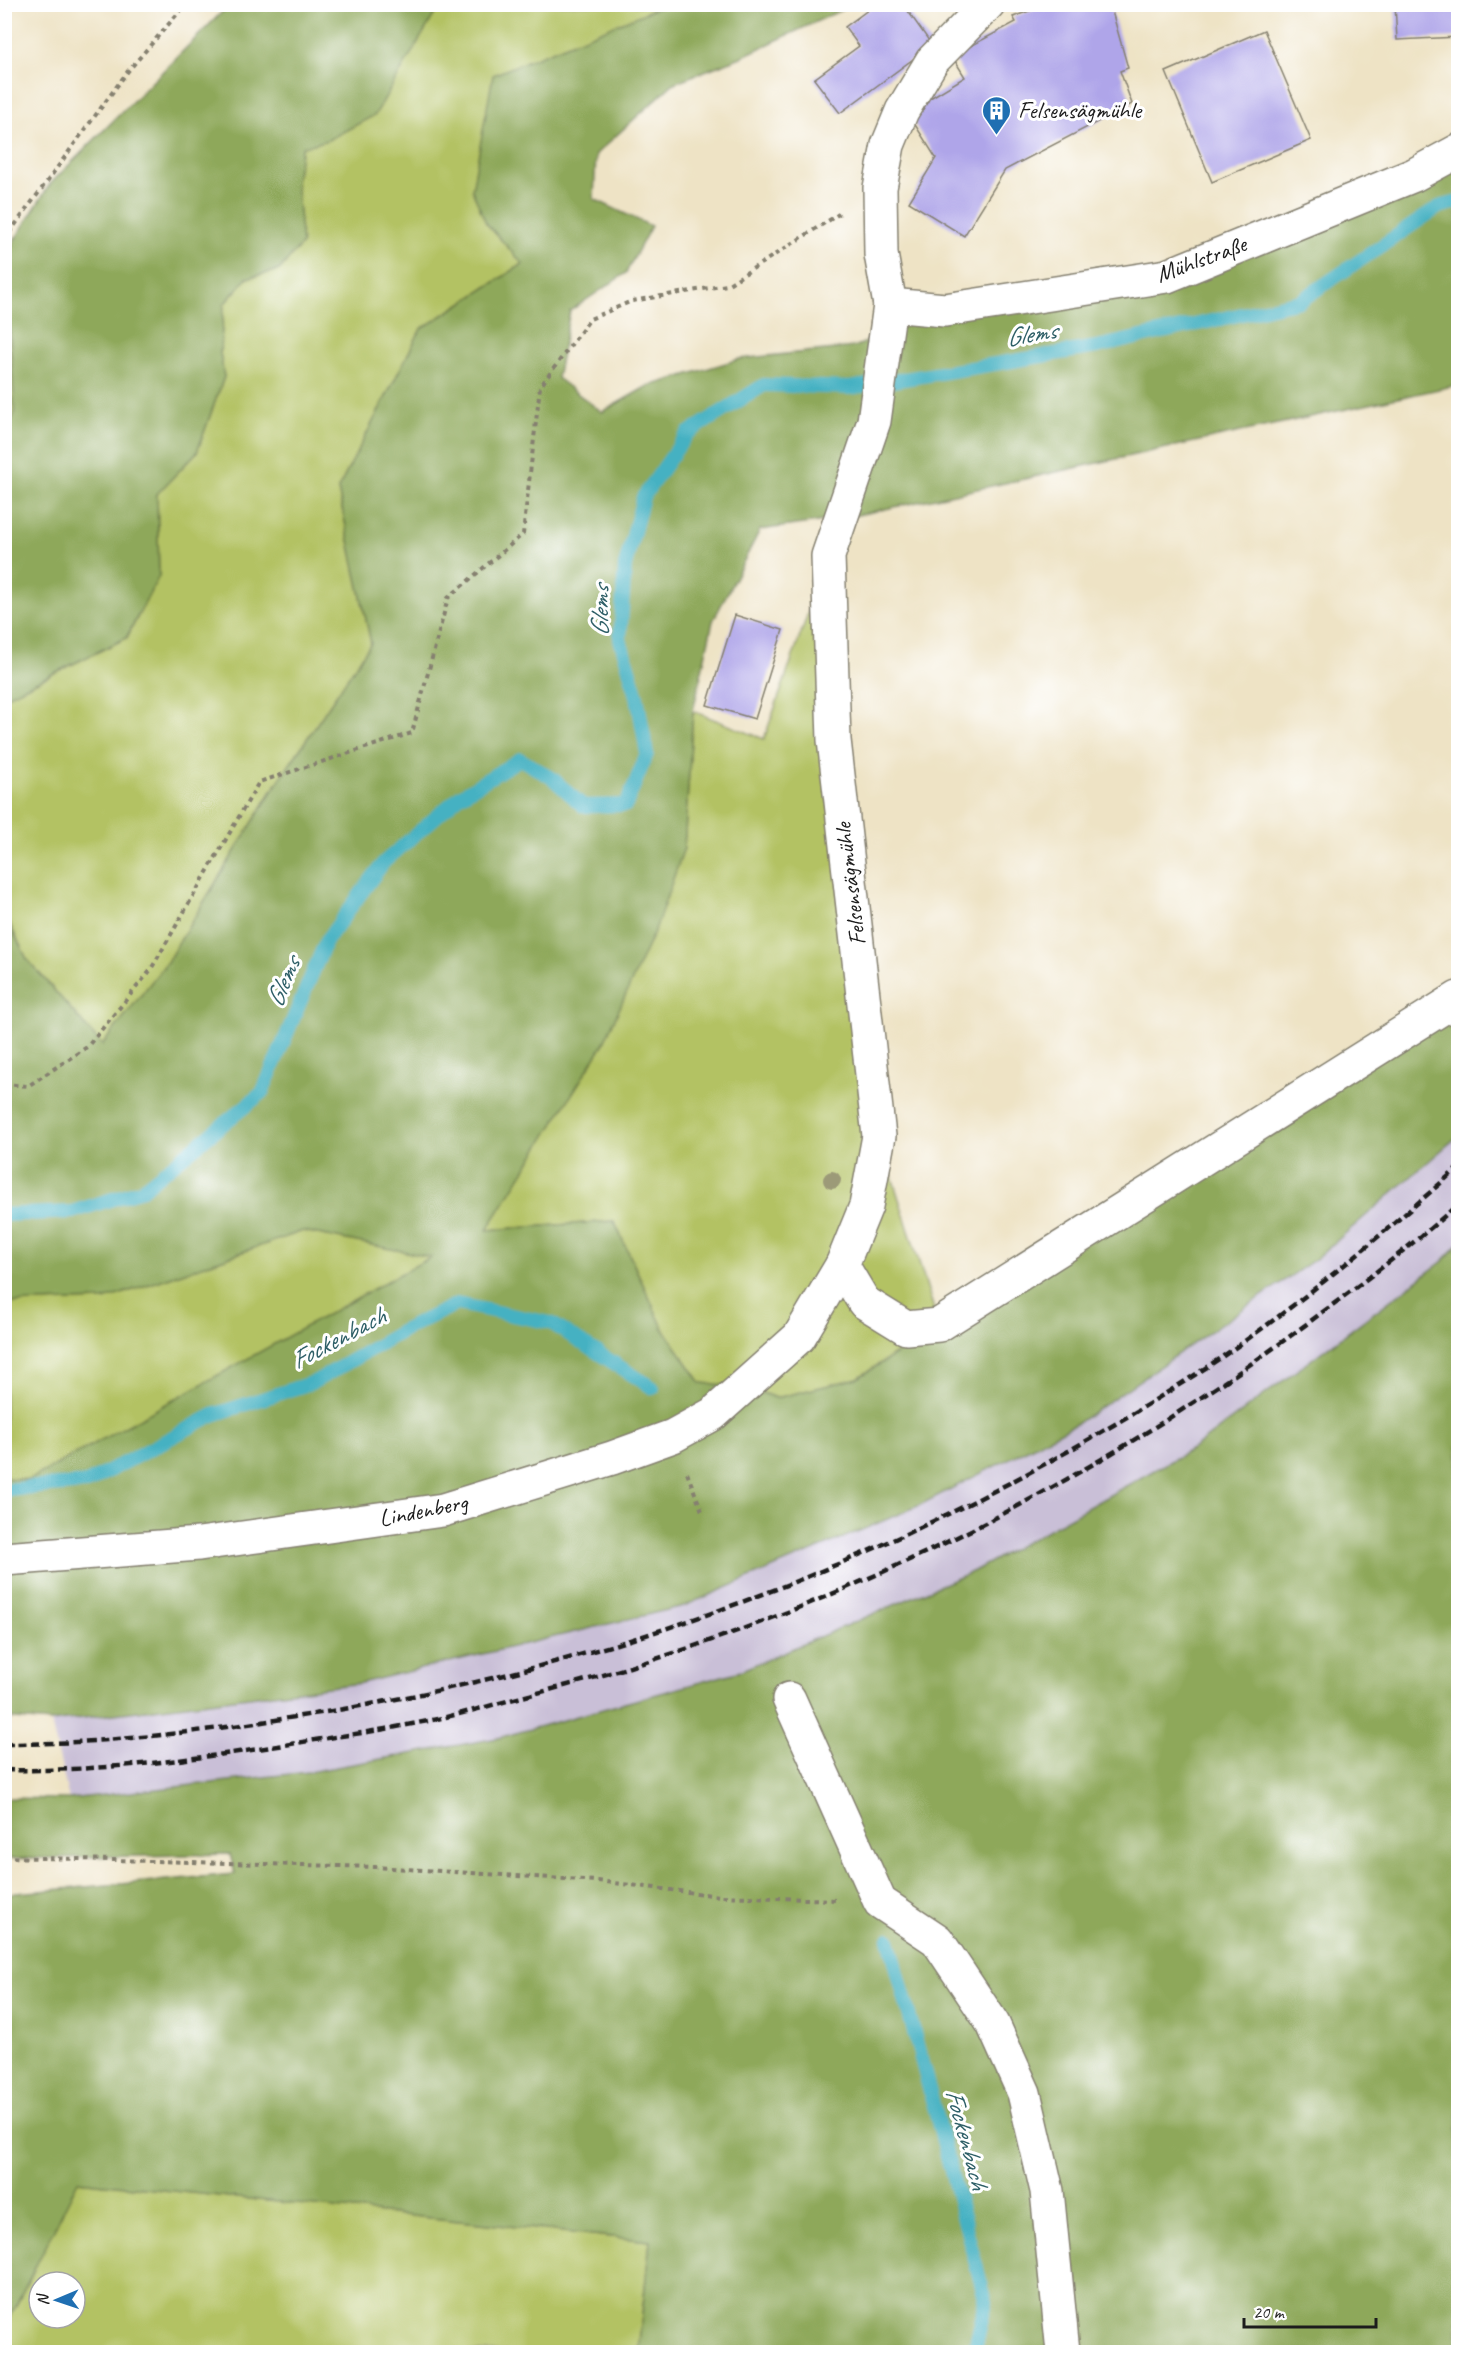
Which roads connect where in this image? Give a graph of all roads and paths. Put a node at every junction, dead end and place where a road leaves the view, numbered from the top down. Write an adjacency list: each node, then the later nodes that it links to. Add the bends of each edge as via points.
1 (186, 4): 5 (path, via 128,71)
2 (988, 4): 4 (lane, Felsensägmühle, via 932,61 902,111 888,145)
3 (1458, 151): 6 (lane, Mühlstraße, via 1414,175 1167,276 945,310)
4 (880, 188): 6 (lane, Felsensägmühle, via 881,254); 8 (path, via 727,285 632,301 590,319 540,387 523,534 448,598 412,733 259,782 150,971 87,1047 28,1086)
5 (4, 240)
6 (890, 305): 9 (lane, Felsensägmühle, via 874,421 828,556 834,740 879,1136 866,1206)
7 (1458, 998): 9 (lane, via 939,1325 906,1328 864,1302)
8 (4, 1084)
9 (842, 1265): 10 (lane, Felsensägmühle)
10 (799, 1337): 11 (lane, Lindenberg, via 713,1414 672,1436 443,1510 199,1544)
11 (4, 1559)
12 (789, 1699): 14 (lane)
13 (4, 1857): 14 (path, via 375,1867 598,1881 720,1896)
14 (880, 1902): 15 (lane, via 937,1940 993,2024 1024,2092 1047,2191)
15 (1063, 2352)

